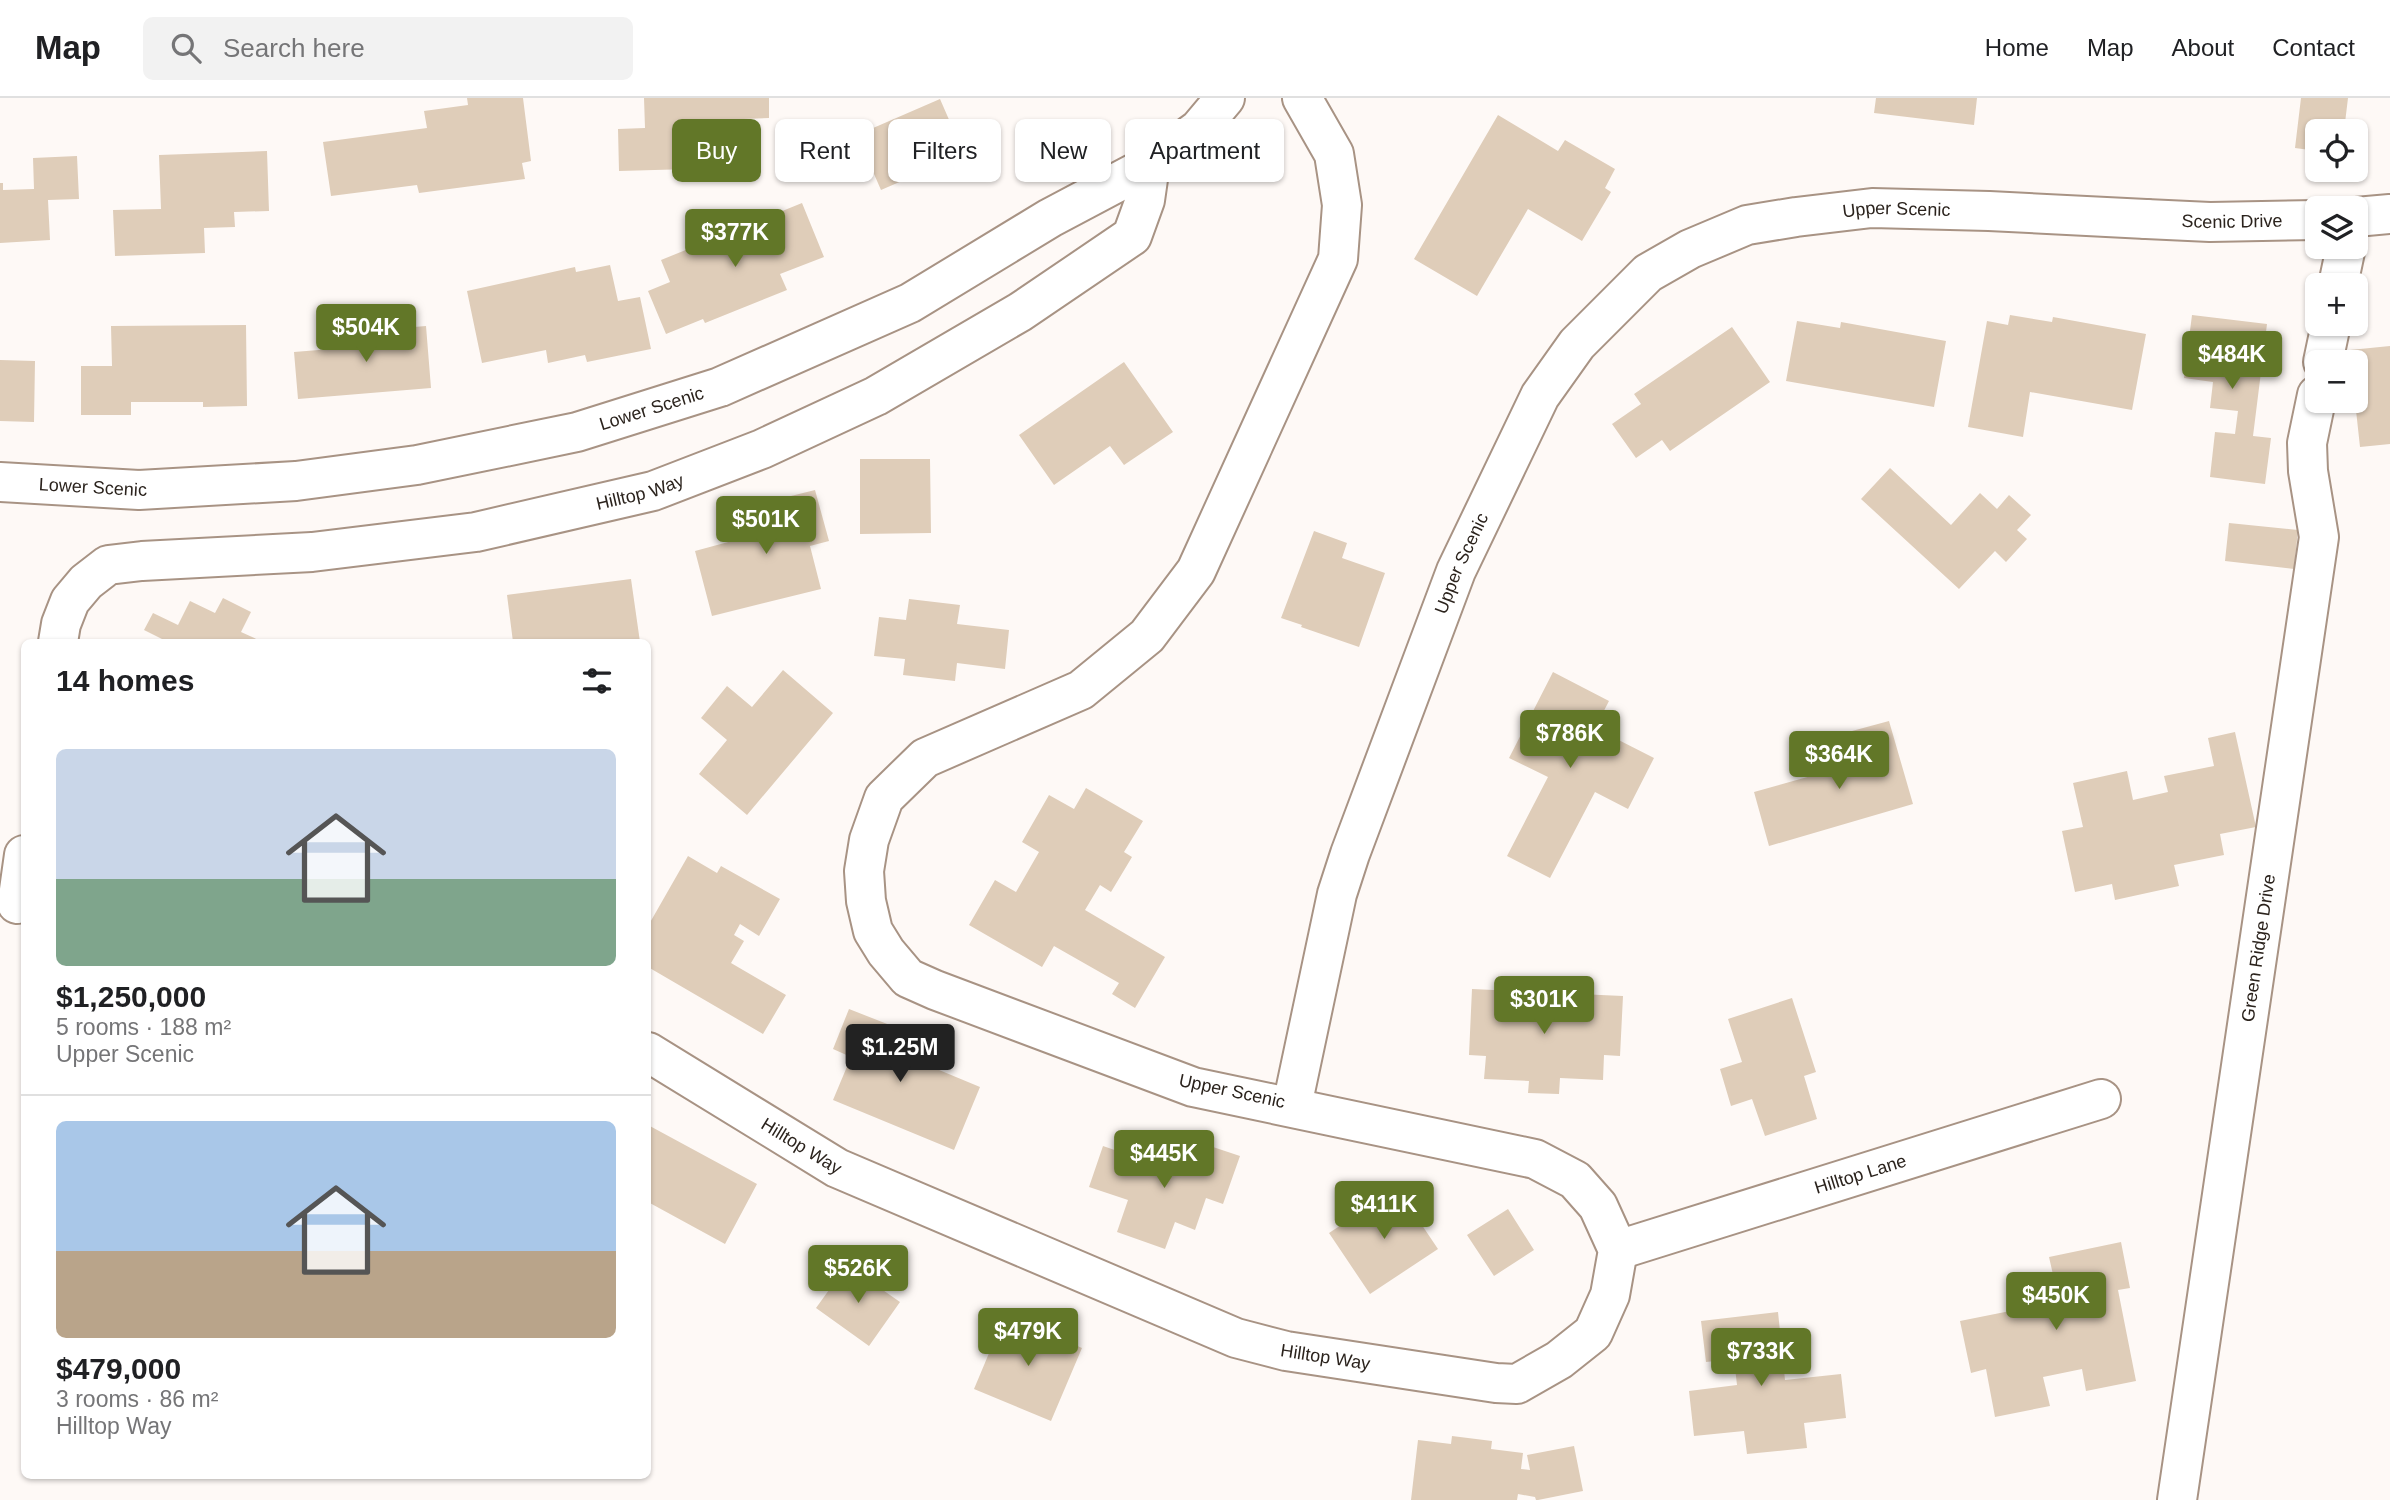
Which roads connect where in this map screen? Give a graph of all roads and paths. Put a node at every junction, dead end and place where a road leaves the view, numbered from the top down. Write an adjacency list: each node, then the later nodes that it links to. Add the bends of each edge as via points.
1 (1225, 98): 3 (street, Lower Scenic)
2 (1302, 98): 17 (street, Upper Scenic, via 1334,154 1342,205 1338,259 1196,572 1147,636 1081,690 925,758 901,779 884,798 864,871 873,931 908,978 1193,1087)
3 (1207, 119)
4 (1125, 178): 11 (street, Lower Scenic, via 910,303 720,387 577,432 417,465 296,481 139,490)
5 (1148, 182): 12 (street, Hilltop Way, via 1132,236 1020,312 876,396 762,449 653,491 476,532 312,552 108,565 71,601)
6 (2390, 214): 7 (street)
7 (2368, 216)
8 (2146, 219): 9 (street, Scenic Drive); 17 (street, Upper Scenic, via 1872,208 1747,225 1648,273 1577,344 1540,396 1451,584 1350,854 1337,894)
9 (2305, 220)
10 (2314, 413): 19 (street, Green Ridge Drive, via 2308,471 2319,537)
11 (0, 482)
12 (58, 639)
13 (21, 876): 14 (street)
14 (17, 904)
15 (651, 1054): 18 (street, Hilltop Way, via 837,1168 1236,1338 1286,1351 1517,1384 1559,1360 1592,1332 1610,1295)
16 (2101, 1099): 18 (street, Hilltop Lane)
17 (1292, 1106): 18 (street, via 1535,1159 1575,1180 1598,1206)
18 (1618, 1250)
19 (2177, 1500)

